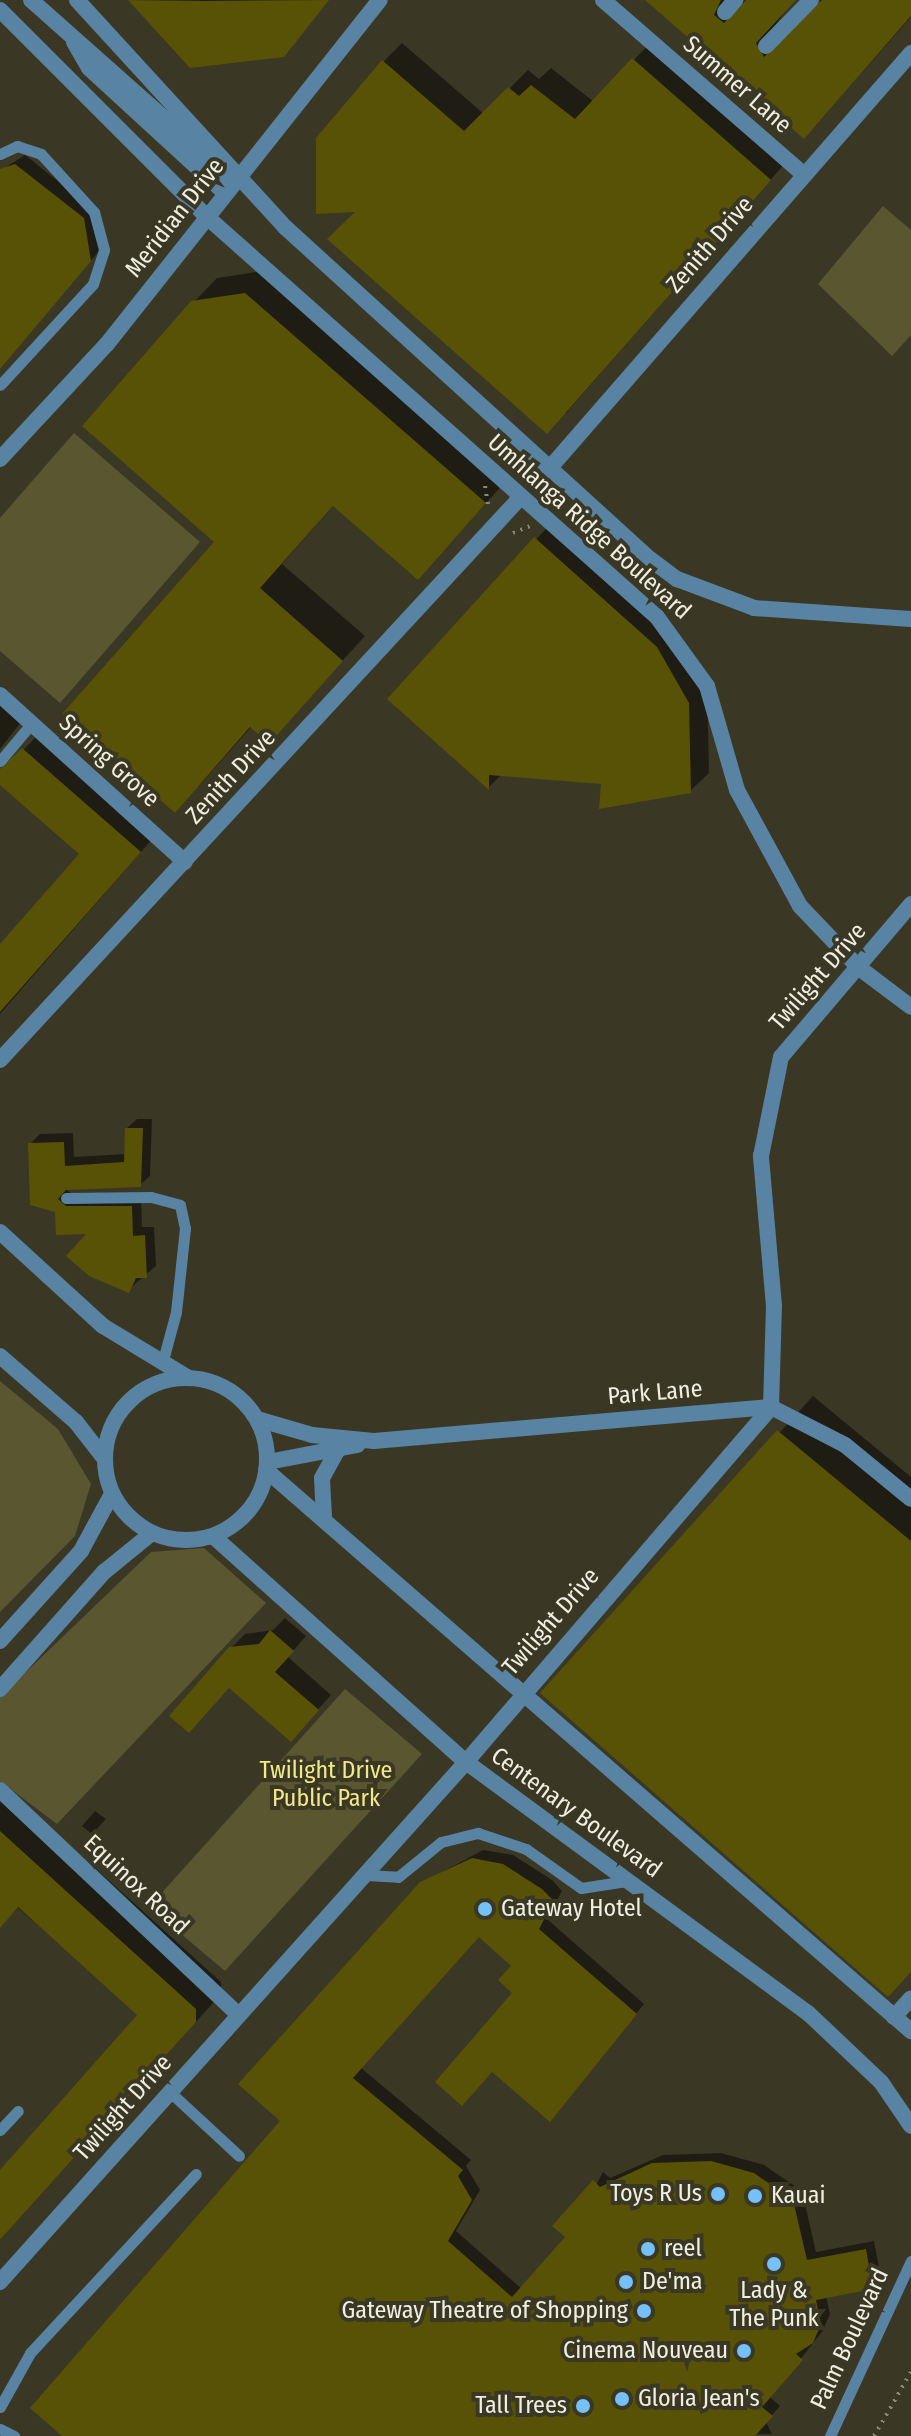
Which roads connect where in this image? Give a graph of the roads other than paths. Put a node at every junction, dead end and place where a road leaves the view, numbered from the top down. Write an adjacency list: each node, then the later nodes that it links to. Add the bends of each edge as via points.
1 (31, 0): 11 (street, via 73,41 89,68)
2 (77, 0): 11 (street)
3 (380, 0): 11 (street, Meridian Drive)
4 (603, 0): 10 (street, Summer Lane)
5 (811, 0): 7 (street)
6 (0, 10): 12 (street, Umhlanga Ridge Boulevard)
7 (766, 46)
8 (911, 53): 10 (street, Zenith Drive)
9 (0, 154): 13 (lane, via 17,146 41,154 94,212 104,250 93,284)
10 (803, 174): 15 (street, Zenith Drive)
11 (234, 182): 12 (street, Meridian Drive); 15 (street, Umhlanga Ridge Boulevard)
12 (207, 217): 14 (street, Meridian Drive, via 107,344); 16 (street, Umhlanga Ridge Boulevard, via 267,263)
13 (0, 385)
14 (0, 459)
15 (548, 470): 17 (street, Umhlanga Ridge Boulevard, via 650,559 719,598 754,608)
16 (519, 499): 21 (street, Zenith Drive); 23 (street, Umhlanga Ridge Boulevard, via 657,617 689,653 765,848 800,906)
17 (911, 619)
18 (0, 695): 19 (street, Spring Grove)
19 (31, 724): 20 (lane); 21 (street, Spring Grove)
20 (0, 761)
21 (185, 862): 25 (street, Zenith Drive)
22 (911, 904): 23 (street, Twilight Drive)
23 (858, 967): 24 (street, Umhlanga Ridge Boulevard); 31 (street, Twilight Drive, via 781,1057 767,1109 761,1156 774,1306)
24 (911, 1007)
25 (0, 1060)
26 (66, 1198): 29 (lane, via 151,1197 180,1205 185,1228 176,1312)
27 (0, 1232): 29 (street, via 103,1326)
28 (0, 1356): 35 (street, via 76,1422)
29 (162, 1364): 30 (street)
30 (188, 1377): 32 (street, via 239,1397); 35 (street, via 162,1381 130,1401 108,1433)
31 (771, 1407): 33 (street, Park Lane); 38 (street, via 845,1445); 44 (street, Twilight Drive)
32 (257, 1419): 33 (street, Park Lane, via 312,1435); 36 (street)
33 (374, 1441): 34 (street, Park Lane)
34 (337, 1451): 36 (street, Park Lane); 39 (street, via 322,1478)
35 (104, 1458): 37 (street)
36 (267, 1466): 39 (street, Centenary Boulevard); 41 (street, via 250,1509)
37 (112, 1494): 40 (street); 42 (street, via 81,1551)
38 (911, 1499)
39 (324, 1517): 44 (street, Centenary Boulevard)
40 (152, 1533): 41 (street); 43 (street, via 104,1572)
41 (213, 1536): 45 (street, Centenary Boulevard)
42 (0, 1641)
43 (0, 1689)
44 (521, 1693): 45 (street, Twilight Drive); 51 (street, Centenary Boulevard)
45 (466, 1762): 47 (street, Twilight Drive); 48 (street, Centenary Boulevard)
46 (0, 1790): 50 (street, Equinox Road)
47 (365, 1875): 48 (lane, via 398,1877 441,1842 478,1833 526,1849 581,1888); 50 (street, Twilight Drive)
48 (626, 1881): 55 (street, Centenary Boulevard, via 808,2013 881,2082)
49 (911, 1998): 51 (street)
50 (239, 2015): 53 (street, Twilight Drive)
51 (894, 2017): 52 (street, Centenary Boulevard)
52 (911, 2031)
53 (170, 2092): 57 (lane); 60 (street, Twilight Drive)
54 (18, 2111): 56 (lane)
55 (911, 2126)
56 (0, 2130)
57 (239, 2156)
58 (196, 2174): 61 (lane, via 30,2353)
59 (911, 2261): 64 (lane, Palm Boulevard)
60 (0, 2282)
61 (0, 2407)
62 (0, 2429): 63 (lane)
63 (14, 2436)
64 (830, 2436)

